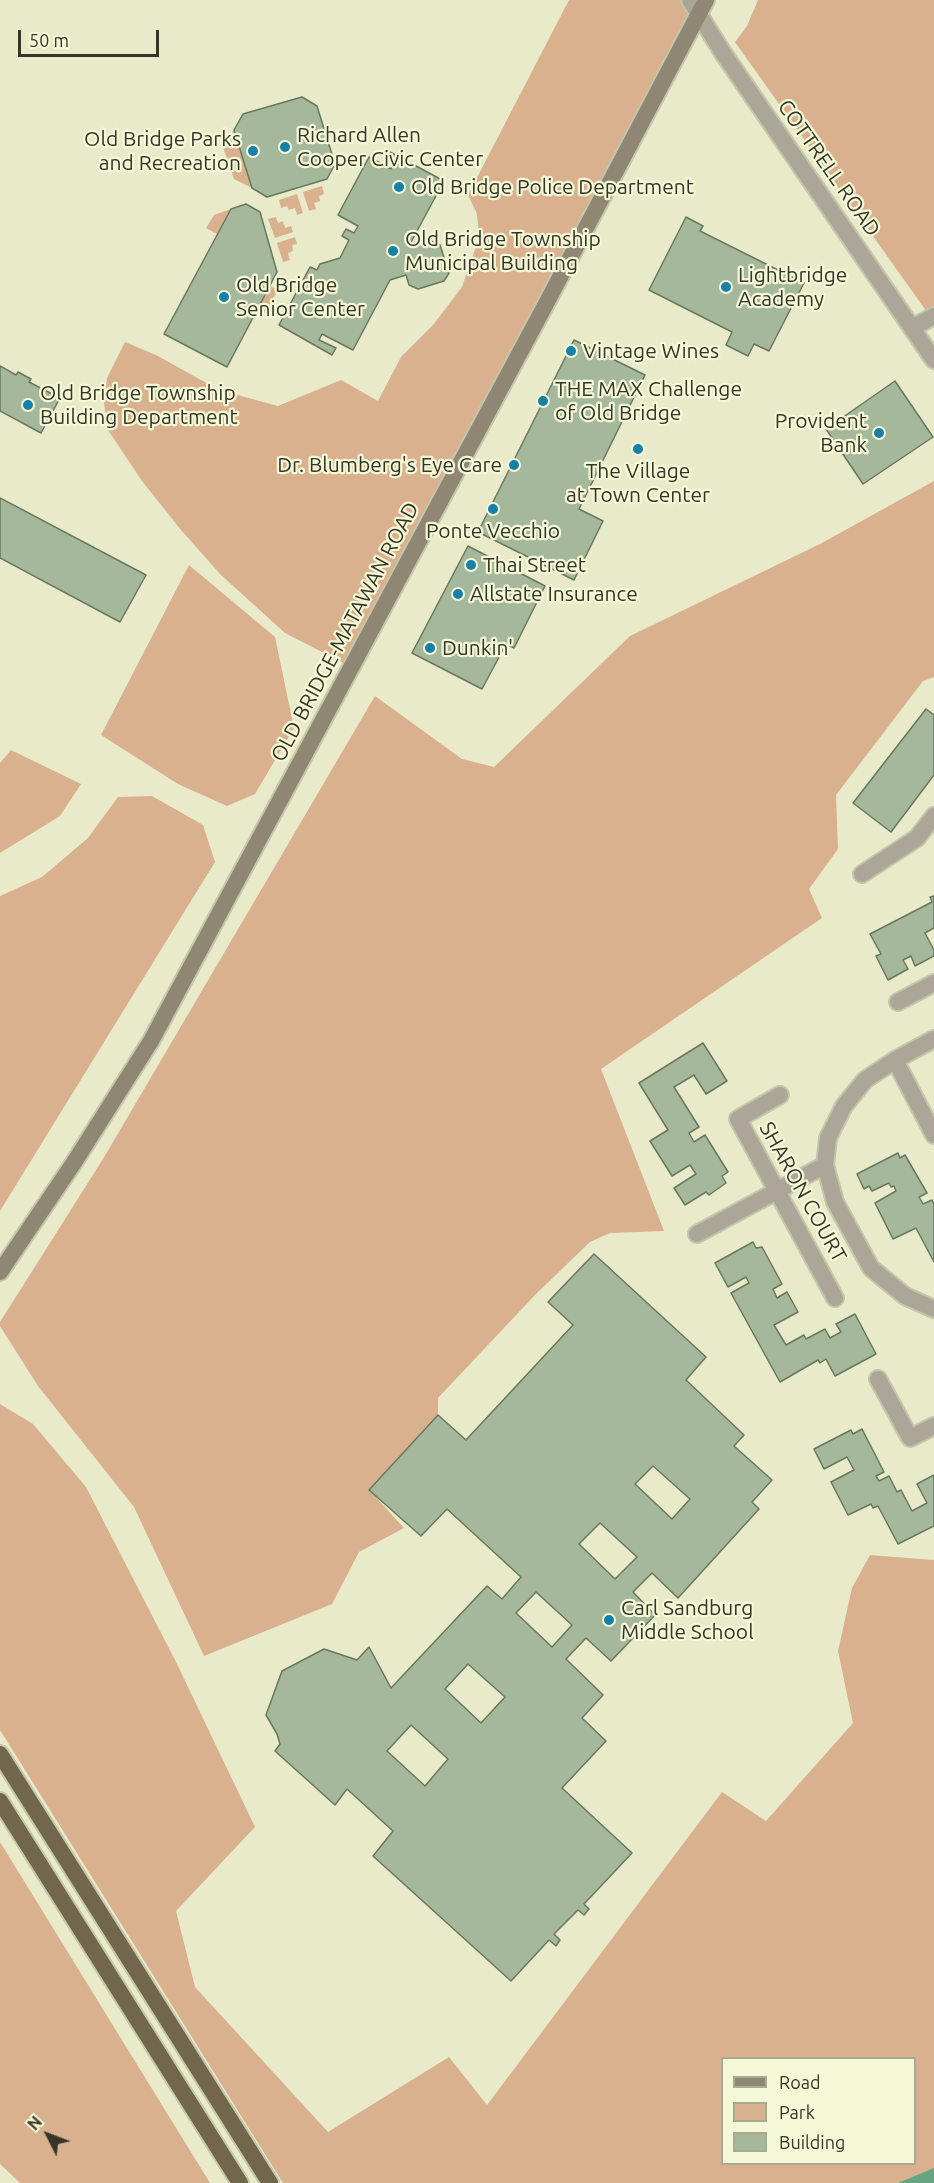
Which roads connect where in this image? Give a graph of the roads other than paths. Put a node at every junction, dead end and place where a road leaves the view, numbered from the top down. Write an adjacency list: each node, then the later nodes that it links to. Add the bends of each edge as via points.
1 (698, 5): 3 (street, COTTRELL ROAD, via 723,53); 16 (main road, OLD BRIDGE-MATAWAN ROAD, via 548,300 151,1041)
2 (934, 316): 3 (street)
3 (912, 328): 4 (street, COTTRELL ROAD)
4 (934, 360)
5 (934, 816): 6 (street, via 917,838)
6 (862, 874)
7 (934, 983): 8 (street)
8 (898, 1002)
9 (934, 1039): 10 (street)
10 (894, 1060): 12 (street); 13 (street, via 865,1080 844,1106 828,1138)
11 (780, 1095): 14 (street, SHARON COURT, via 738,1119)
12 (934, 1135)
13 (825, 1165): 14 (street); 18 (street, via 835,1202 871,1269 905,1296)
14 (778, 1191): 15 (street); 17 (street, SHARON COURT)
15 (697, 1234)
16 (0, 1272)
17 (835, 1298)
18 (934, 1309)
19 (878, 1379): 20 (street, via 910,1438)
20 (934, 1426)
21 (0, 1754): 24 (highway)
22 (0, 1801): 23 (highway)
23 (240, 2183)
24 (270, 2183)

